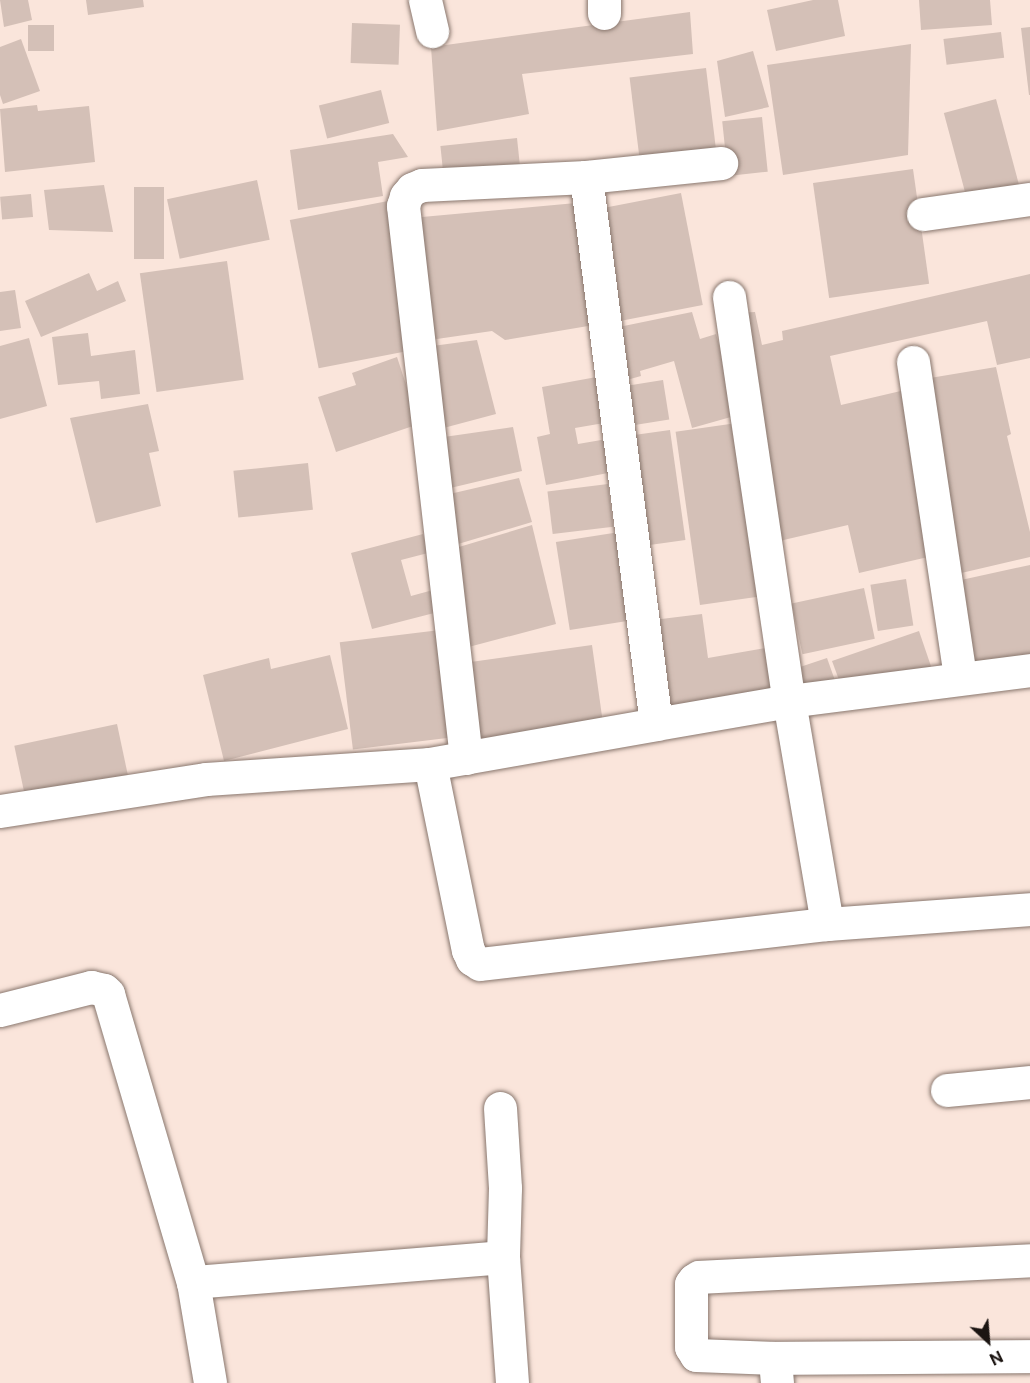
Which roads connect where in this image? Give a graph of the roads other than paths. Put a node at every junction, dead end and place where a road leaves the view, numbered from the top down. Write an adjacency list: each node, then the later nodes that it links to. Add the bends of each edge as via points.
1 (721, 163): 2 (street)
2 (586, 177): 10 (street); 11 (street, via 422,185 412,189 403,206)
3 (1030, 198): 4 (street)
4 (923, 214)
5 (729, 297): 9 (street)
6 (913, 362): 8 (street)
7 (1030, 670): 8 (street)
8 (960, 678): 9 (street)
9 (789, 701): 10 (street); 15 (street)
10 (656, 724): 11 (street)
11 (466, 758): 12 (street)
12 (430, 764): 13 (street, via 206,779); 15 (street, via 468,950 480,964)
13 (0, 811)
14 (1030, 909): 15 (street)
15 (827, 924)
16 (0, 1010): 22 (street, via 92,987 108,994)
17 (1030, 1082): 18 (street)
18 (947, 1090)
19 (500, 1108): 20 (street, via 505,1188)
20 (503, 1257): 22 (street); 27 (street)
21 (1030, 1260): 24 (street, via 693,1280 692,1347 696,1355)
22 (193, 1282): 26 (street)
23 (1030, 1356): 25 (street)
24 (776, 1370): 25 (street)
25 (988, 1370)
26 (210, 1383)
27 (512, 1383)

